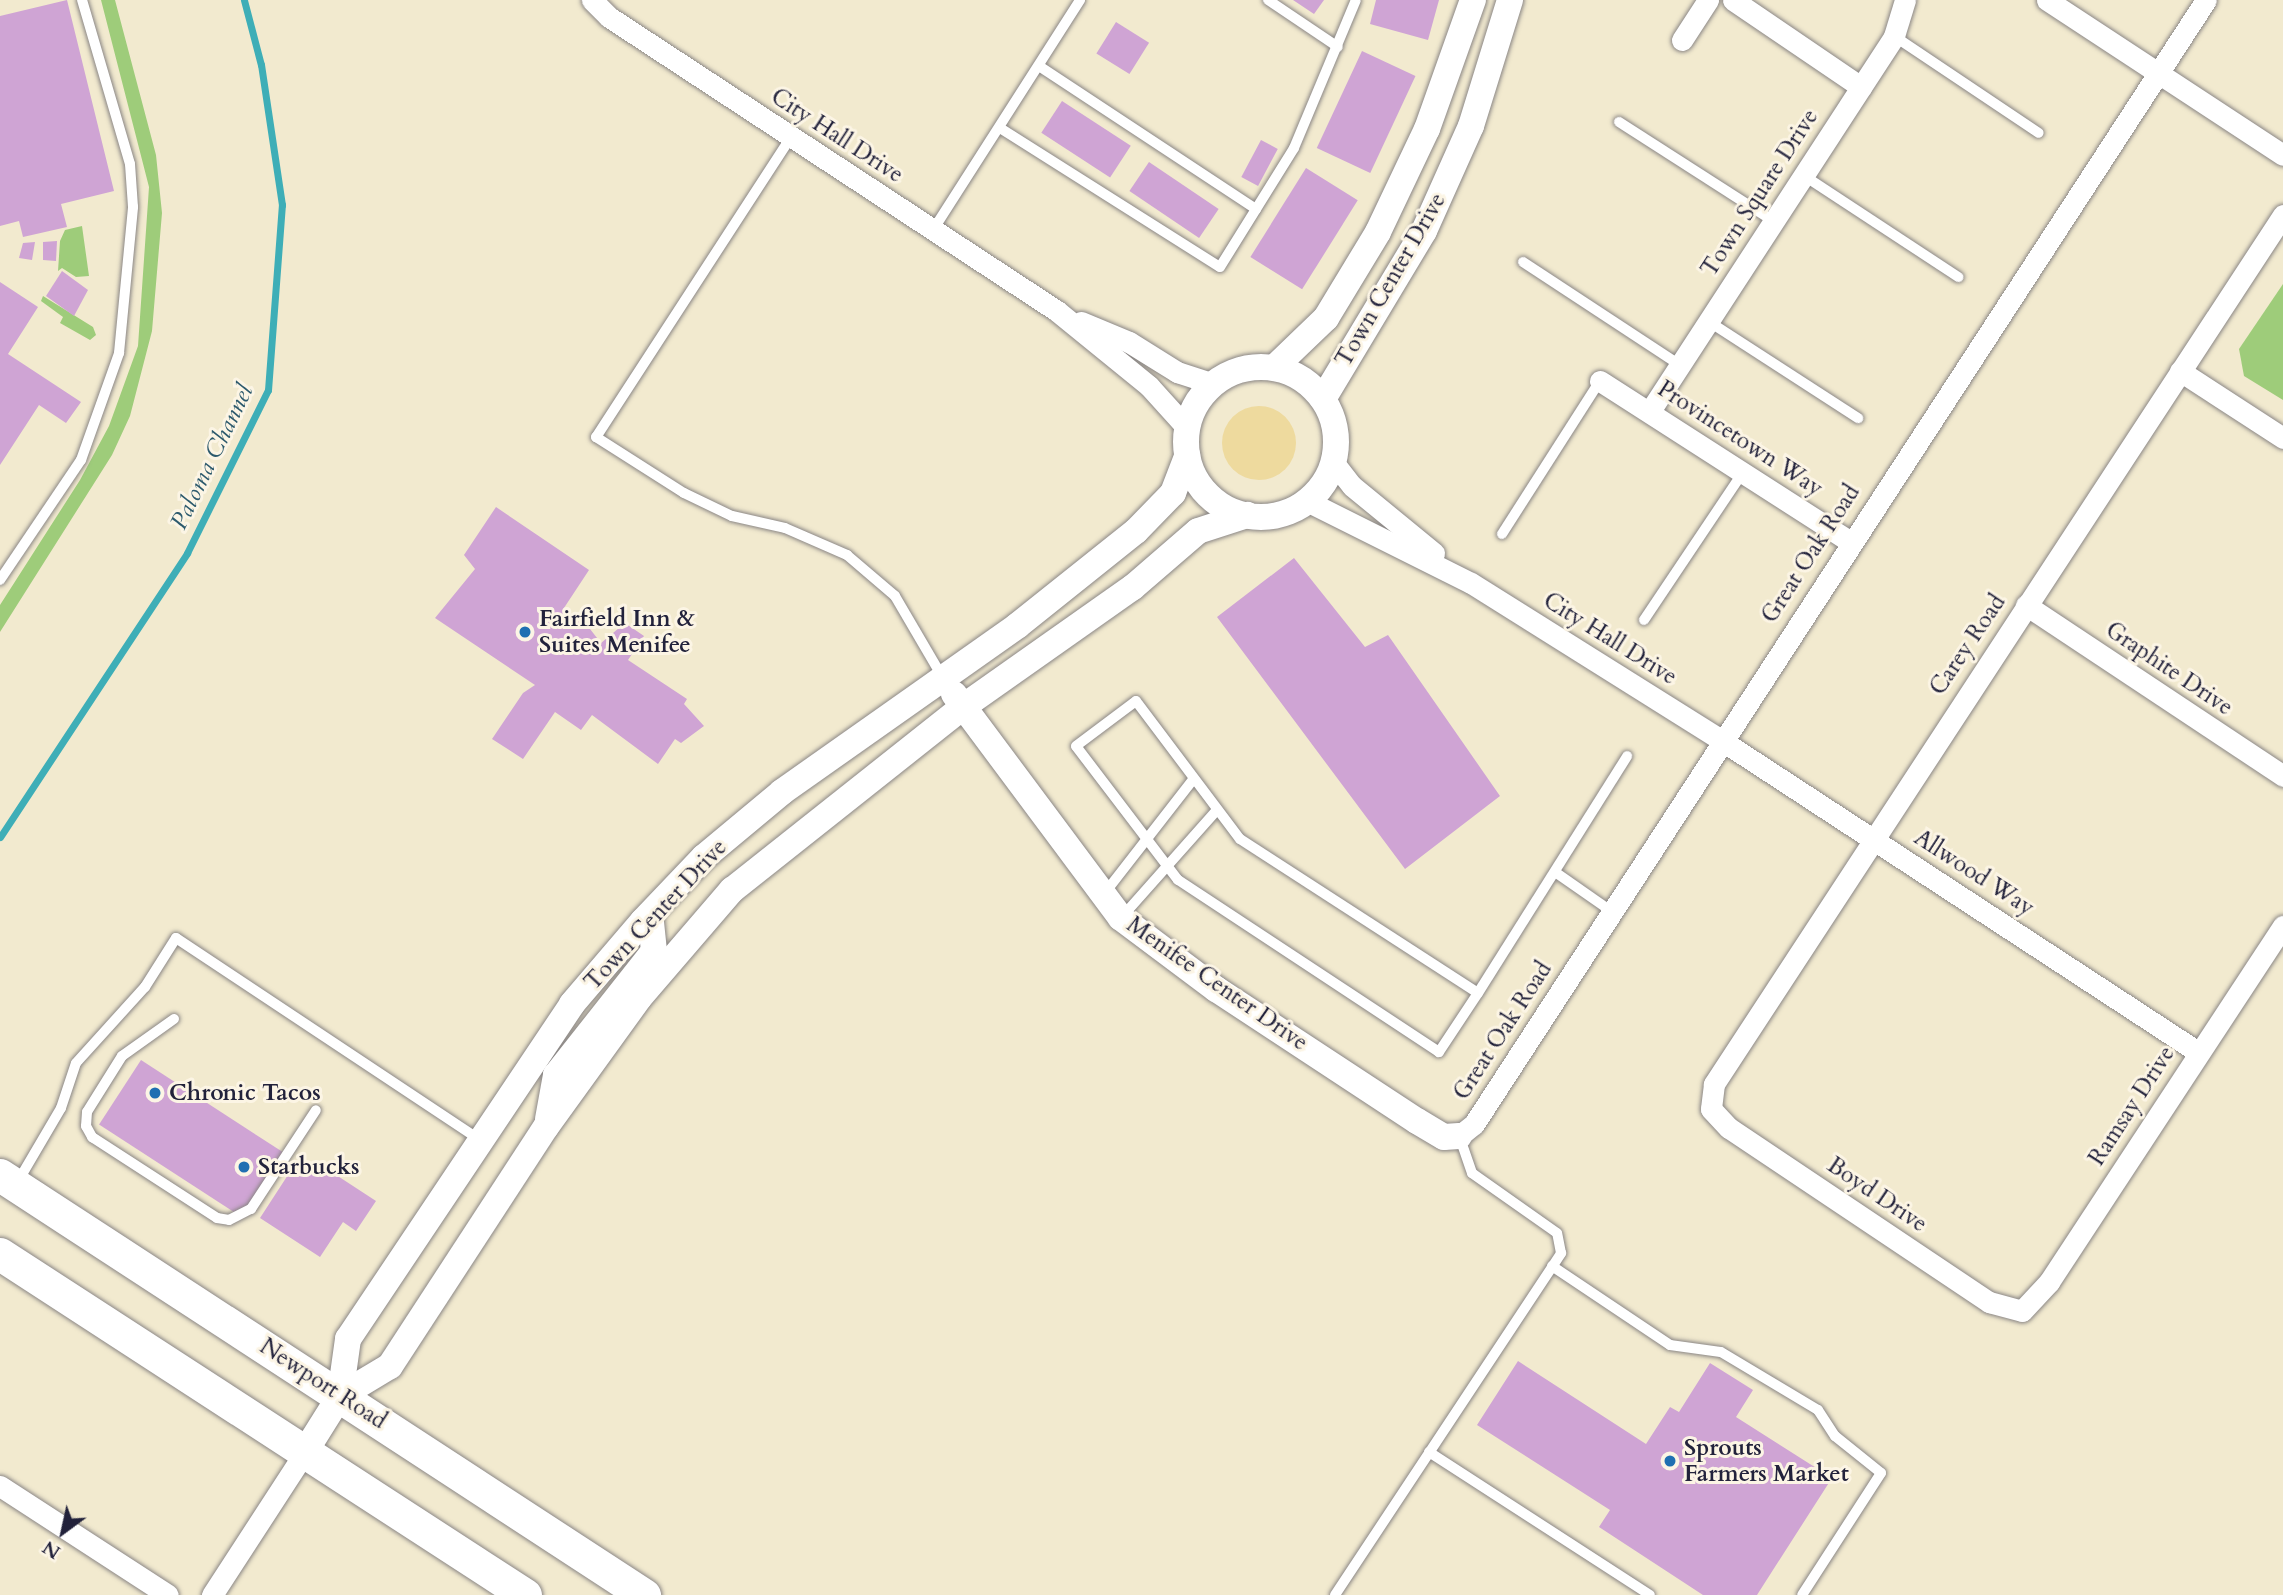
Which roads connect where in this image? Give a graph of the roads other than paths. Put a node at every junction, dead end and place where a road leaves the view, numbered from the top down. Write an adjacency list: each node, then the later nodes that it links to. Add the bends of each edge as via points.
1 (82, 0): 50 (lane, via 130,164 133,207 119,353 81,460)
2 (592, 0): 22 (street, City Hall Drive, via 609,17)
3 (1080, 0): 16 (lane)
4 (1268, 0): 15 (lane)
5 (1356, 0): 15 (lane)
6 (1473, 0): 34 (street, Town Center Drive, via 1427,129 1378,232 1326,318)
7 (1510, 0): 38 (street, Town Center Drive, via 1471,126 1424,231)
8 (1708, 0): 14 (street)
9 (1733, 0): 18 (street)
10 (1905, 0): 13 (street, Town Square Drive)
11 (2047, 0): 17 (street)
12 (2206, 0): 17 (street, Great Oak Road)
13 (1894, 36): 18 (street, Town Square Drive); 21 (lane)
14 (1682, 40)
15 (1338, 47): 25 (lane, via 1294,148)
16 (1039, 66): 20 (lane); 25 (lane)
17 (2158, 74): 23 (street); 49 (street, Great Oak Road)
18 (1861, 87): 24 (street, Town Square Drive)
19 (1619, 122): 27 (lane)
20 (1000, 128): 25 (lane, via 1220,267); 28 (lane)
21 (2039, 133)
22 (791, 137): 28 (street, City Hall Drive); 54 (lane, via 596,437 684,493 732,516 785,528 847,555 895,596)
23 (2283, 155)
24 (1803, 175): 27 (street, Town Square Drive); 30 (lane)
25 (1256, 209)
26 (2283, 215): 35 (street, Carey Road)
27 (1773, 221): 32 (street, Town Square Drive)
28 (933, 230): 31 (street, City Hall Drive)
29 (1523, 262): 33 (lane)
30 (1958, 277)
31 (1057, 311): 37 (street, City Hall Drive, via 1129,342 1177,372); 41 (street, City Hall Drive, via 1149,386)
32 (1708, 321): 33 (street, Town Square Drive); 40 (lane)
33 (1680, 365): 39 (street, Town Square Drive)
34 (1275, 367): 37 (street, Town Center Drive, via 1242,369); 38 (street, Town Center Drive, via 1307,382)
35 (2180, 371): 42 (street); 52 (street, Carey Road)
36 (1600, 381): 39 (street, Provincetown Way); 48 (lane)
37 (1213, 384): 41 (street, Town Center Drive, via 1193,408)
38 (1323, 399): 44 (street, via 1335,430)
39 (1650, 411): 45 (street, Provincetown Way)
40 (1858, 418)
41 (1187, 428): 43 (street, Town Center Drive)
42 (2283, 438)
43 (1187, 456): 47 (street, Town Center Drive, via 1208,495); 54 (street, Town Center Drive, via 1172,493 1136,531)
44 (1334, 463): 46 (street, Town Center Drive); 51 (street, City Hall Drive, via 1352,486)
45 (1743, 471): 49 (street, Provincetown Way); 53 (lane)
46 (1307, 501): 47 (street, Town Center Drive, via 1274,516); 51 (street, City Hall Drive)
47 (1247, 516): 55 (street, Town Center Drive, via 1198,531 1132,588)
48 (1502, 534)
49 (1851, 542): 56 (street, Great Oak Road)
50 (0, 580)
51 (1471, 583): 56 (street, City Hall Drive)
52 (2026, 605): 58 (street, Graphite Drive); 61 (street, Carey Road)
53 (1644, 620)
54 (943, 678): 55 (street, Menifee Center Drive); 67 (street, Town Center Drive, via 782,792 704,858)
55 (963, 707): 65 (street, Menifee Center Drive); 75 (street, Town Center Drive, via 732,890 639,998)
56 (1721, 740): 61 (street, Allwood Way); 66 (street, Great Oak Road)
57 (1628, 756): 64 (lane)
58 (2283, 776)
59 (1192, 781): 60 (lane); 62 (lane); 62 (lane, via 1136,701 1076,746)
60 (1216, 811): 63 (lane); 70 (lane, via 1240,839)
61 (1872, 838): 72 (street, Allwood Way); 73 (street, Carey Road, via 1714,1084)
62 (1149, 841): 63 (lane); 65 (lane)
63 (1169, 867): 68 (lane); 70 (lane, via 1178,880 1439,1052)
64 (1555, 872): 66 (lane); 70 (lane)
65 (1103, 895): 68 (street, Menifee Center Drive)
66 (1611, 912): 76 (street, Great Oak Road, via 1474,1124)
67 (650, 915): 75 (street, via 654,951 556,1075); 77 (street, Town Center Drive, via 572,1004)
68 (1121, 918): 76 (street, Menifee Center Drive, via 1216,989 1417,1122 1444,1137)
69 (2283, 926): 72 (street, Ramsay Drive)
70 (1478, 993)
71 (174, 1020): 74 (lane, via 122,1056 87,1112 86,1126 92,1137 217,1218 229,1220 251,1209)
72 (2197, 1052): 81 (street, Ramsay Drive, via 2049,1282)
73 (1711, 1109): 81 (street, Boyd Drive, via 1729,1128 1989,1302)
74 (316, 1110)
75 (546, 1127): 82 (street, Town Center Drive, via 390,1366)
76 (1459, 1136): 80 (lane, via 1472,1172 1557,1233 1561,1253)
77 (479, 1139): 78 (lane, via 176,938 145,987 76,1063 61,1108); 82 (street, Town Center Drive, via 348,1339)
78 (8, 1180): 82 (main road, Newport Road)
79 (0, 1254): 84 (main road)
80 (1552, 1266): 83 (lane); 92 (lane, via 1670,1345 1721,1352 1818,1410 1835,1436 1881,1473)
81 (2022, 1311)
82 (340, 1396): 84 (street, Town Center Drive); 89 (main road, Newport Road)
83 (1429, 1452): 90 (lane); 91 (lane)
84 (303, 1455): 87 (street); 88 (main road)
85 (0, 1486): 86 (street)
86 (168, 1595)
87 (212, 1595)
88 (525, 1595)
89 (644, 1595)
90 (1335, 1595)
91 (1650, 1595)
92 (1802, 1595)

